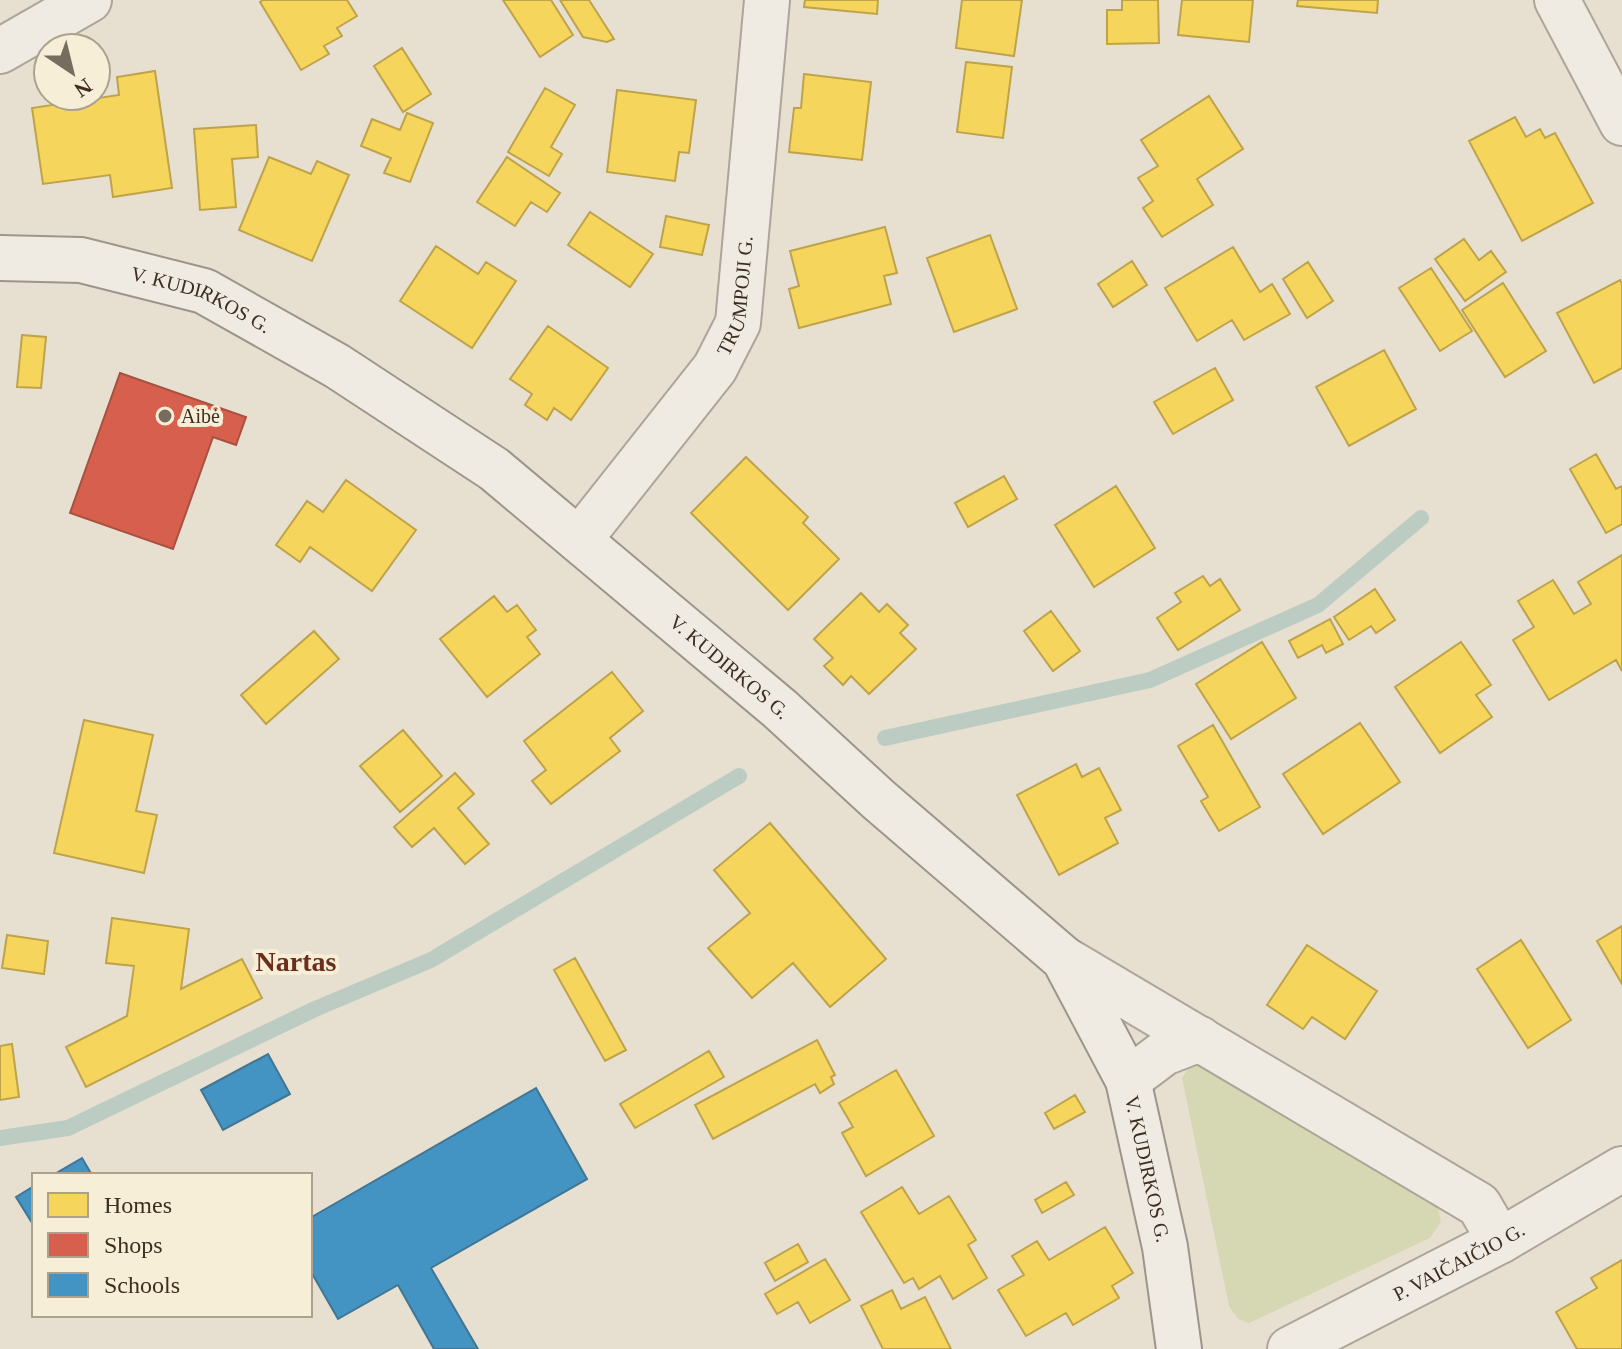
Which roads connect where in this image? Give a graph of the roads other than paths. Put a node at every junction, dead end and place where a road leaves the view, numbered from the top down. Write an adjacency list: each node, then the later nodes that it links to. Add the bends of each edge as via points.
1 (89, 0): 4 (street)
2 (767, 0): 7 (street, TRUMPOJI G., via 738,323 715,368)
3 (1557, 0): 5 (street)
4 (0, 51)
5 (1622, 123)
6 (0, 258): 7 (street, V. KUDIRKOS G., via 81,260 204,291 337,366 494,469)
7 (579, 540): 8 (street, V. KUDIRKOS G.)
8 (1064, 959): 9 (street); 10 (street, V. KUDIRKOS G.)
9 (1200, 1039): 10 (street, via 1164,1053); 12 (street, via 1479,1205)
10 (1128, 1080): 13 (street, V. KUDIRKOS G., via 1165,1247)
11 (1622, 1169): 12 (street, P. VAIČAIČIO G.)
12 (1500, 1241): 14 (street, P. VAIČAIČIO G.)
13 (1179, 1349)
14 (1290, 1349)

